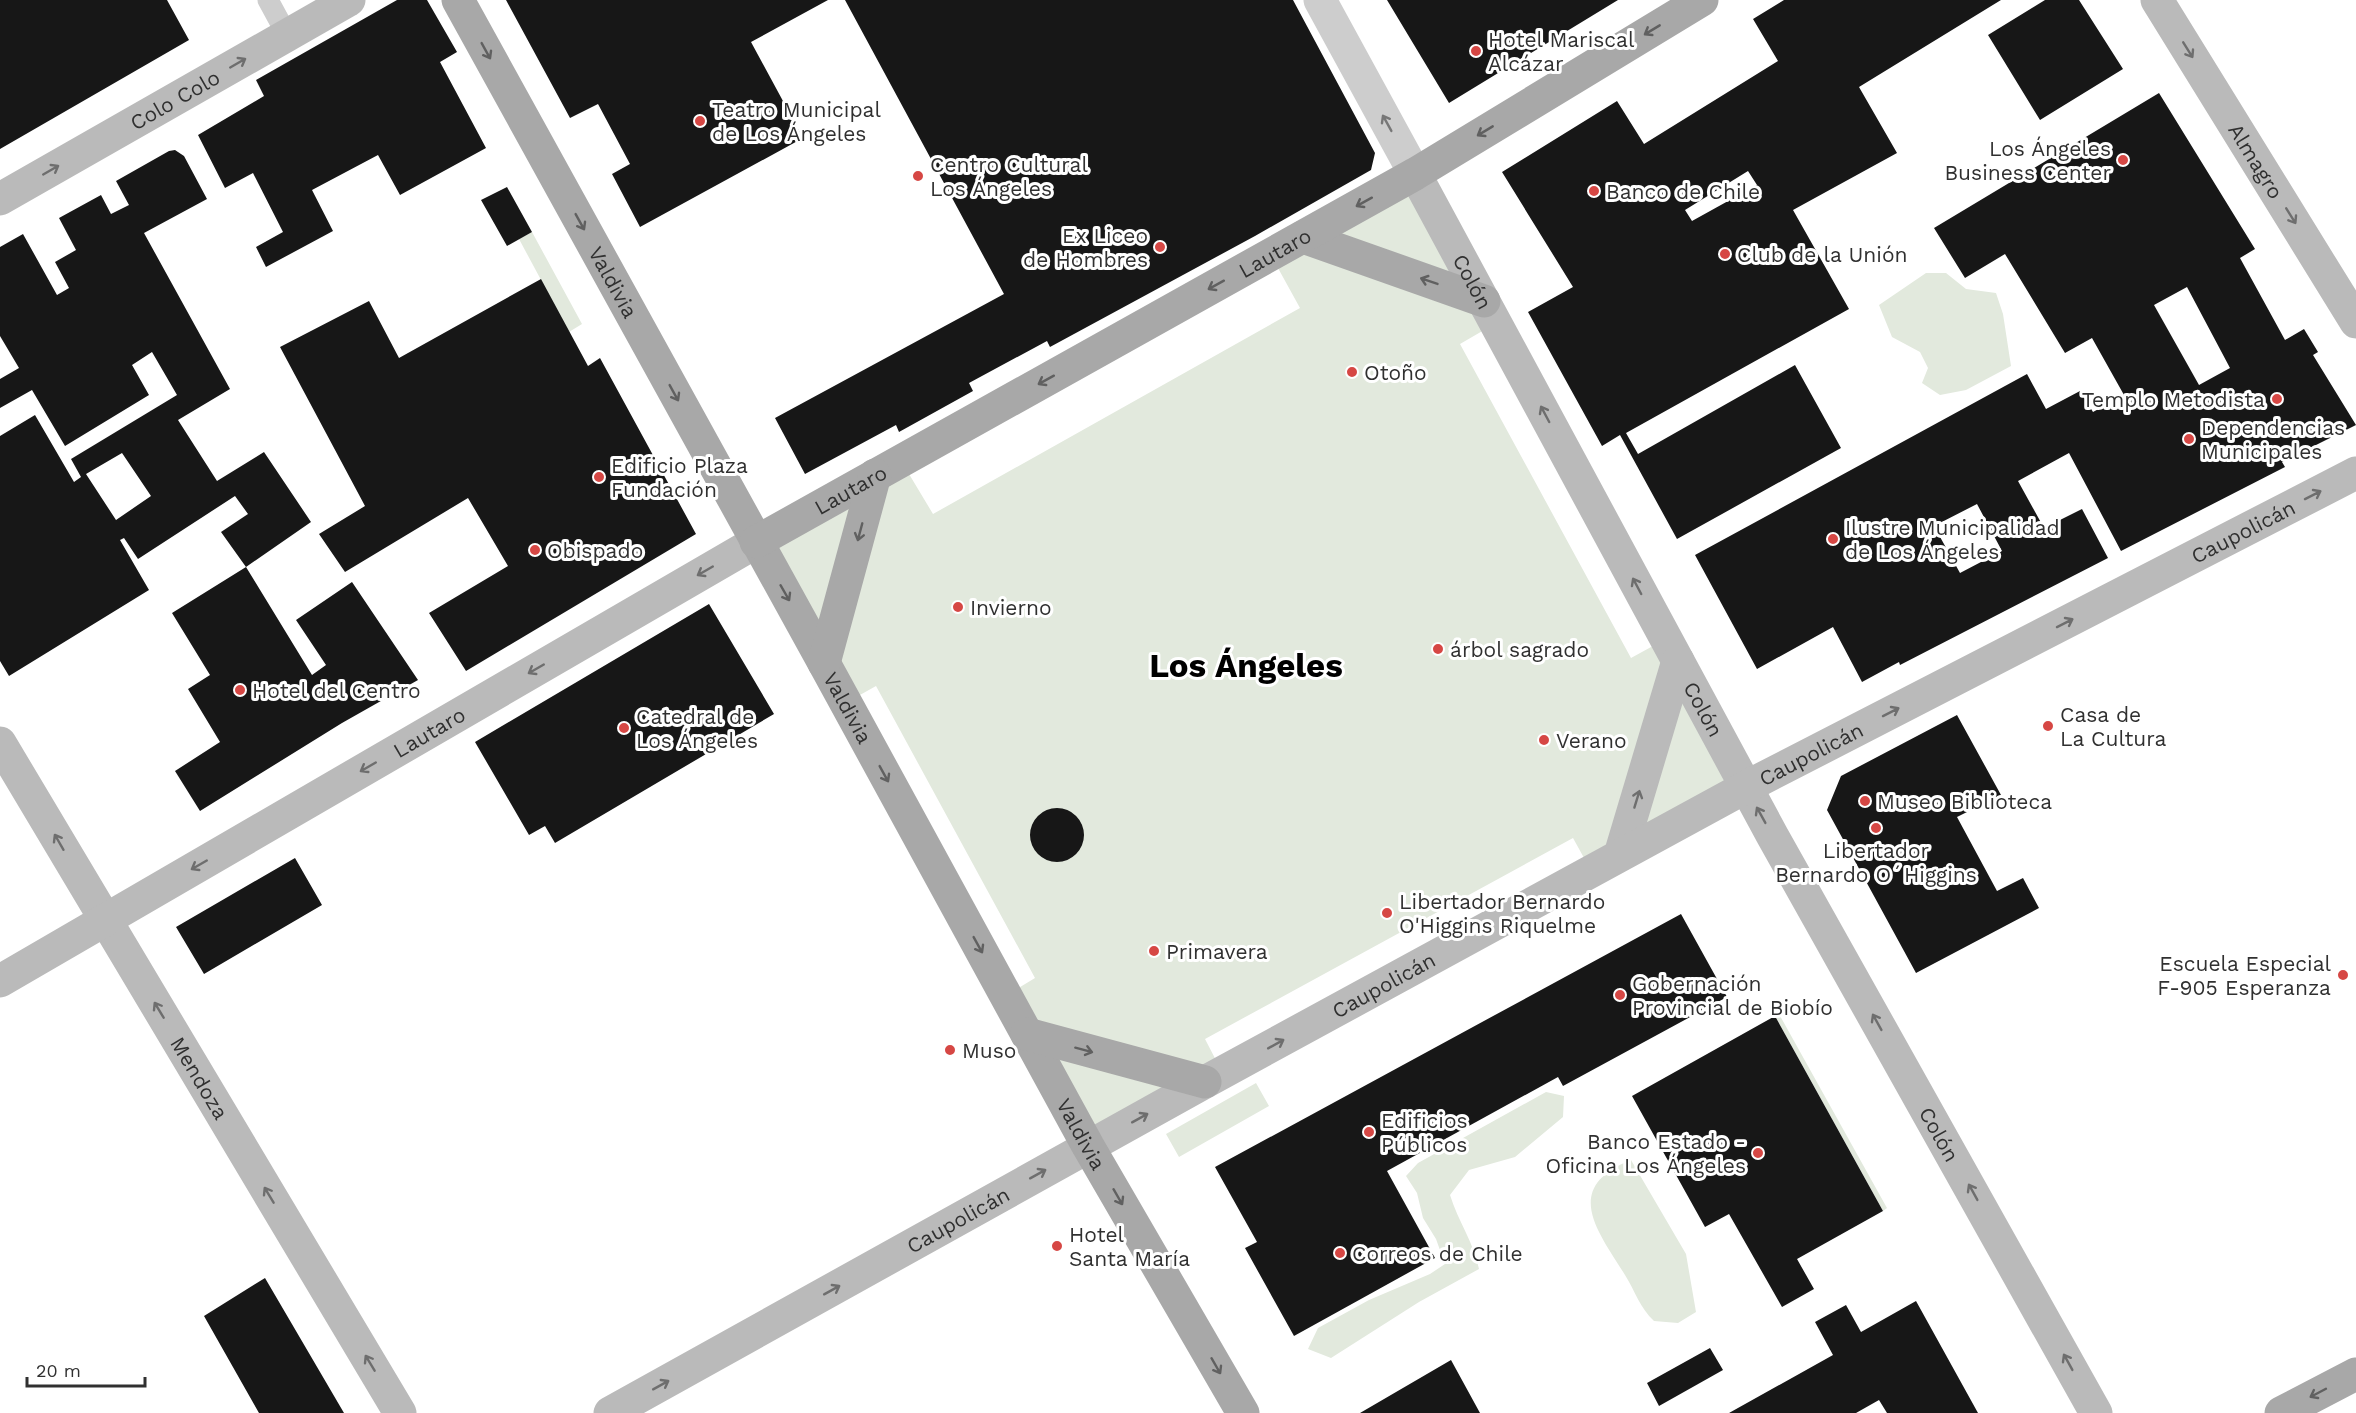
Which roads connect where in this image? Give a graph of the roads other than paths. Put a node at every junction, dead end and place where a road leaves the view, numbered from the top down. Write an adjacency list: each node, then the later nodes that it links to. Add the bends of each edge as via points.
1 (268, 0): 7 (lane)
2 (349, 0): 7 (street, Colo Colo)
3 (458, 0): 15 (main road, Valdivia, one-way to 15)
4 (1320, 0): 8 (street, Colón, one-way to 4)
5 (1702, 0): 8 (main road, Lautaro, one-way to 8)
6 (2157, 0): 12 (street, Almagro, one-way to 12)
7 (287, 35): 9 (street, Colo Colo, one-way to 7)
8 (1415, 174): 10 (main road, Lautaro, one-way to 10); 11 (street, Colón)
9 (0, 199)
10 (1303, 237): 11 (main road, one-way to 10); 14 (main road, Lautaro, one-way to 14)
11 (1484, 301): 16 (street, Colón, one-way to 11)
12 (2356, 321)
13 (2356, 473): 19 (street, Caupolicán, one-way to 13)
14 (875, 475): 15 (main road, Lautaro); 17 (main road, one-way to 17)
15 (756, 542): 17 (main road, Valdivia, one-way to 17); 21 (street, Lautaro, one-way to 21)
16 (1678, 662): 19 (street, Colón); 20 (street, one-way to 16)
17 (824, 663): 23 (main road, Valdivia, one-way to 23)
18 (4, 758): 21 (street, Mendoza, one-way to 18)
19 (1746, 787): 20 (street, Caupolicán); 30 (street, Colón, one-way to 19)
20 (1620, 855): 24 (street, Caupolicán, one-way to 20)
21 (105, 920): 22 (street, Lautaro); 27 (street, Mendoza, one-way to 21)
22 (0, 981)
23 (1027, 1034): 24 (main road, one-way to 24); 25 (main road, Valdivia)
24 (1205, 1082): 25 (street, Caupolicán, one-way to 24)
25 (1089, 1146): 28 (street, Caupolicán, one-way to 25); 29 (main road, Valdivia, one-way to 29)
26 (2356, 1374): 31 (main road, one-way to 31)
27 (400, 1413)
28 (610, 1413)
29 (1243, 1413)
30 (2096, 1413)
31 (2281, 1413)

